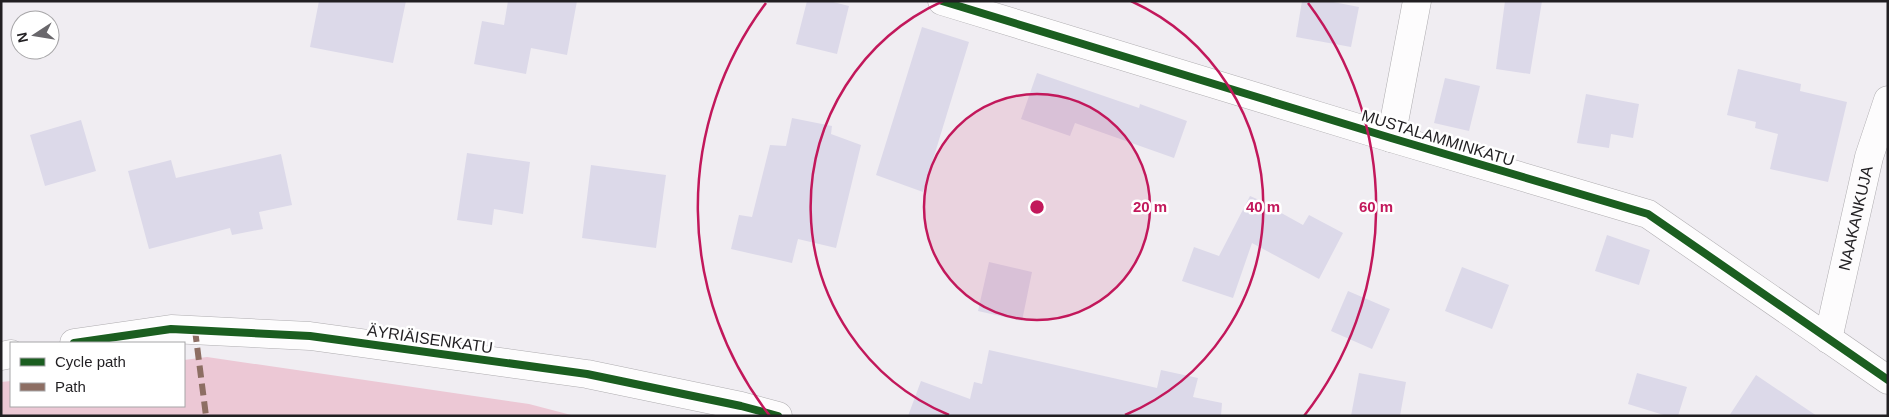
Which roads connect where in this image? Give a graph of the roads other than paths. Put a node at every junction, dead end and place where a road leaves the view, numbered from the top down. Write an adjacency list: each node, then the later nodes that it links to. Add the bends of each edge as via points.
1 (942, 1): 3 (street, MUSTALAMMINKATU)
2 (1417, 1): 5 (street)
3 (990, 8): 5 (street, MUSTALAMMINKATU)
4 (1888, 100): 6 (street, NAAKANKUJA, via 1869,157)
5 (1391, 138): 6 (street, MUSTALAMMINKATU, via 1648,214)
6 (1828, 339): 8 (street, MUSTALAMMINKATU)
7 (81, 342): 9 (street, ÄYRIÄISENKATU, via 171,329 310,336 587,374)
8 (1888, 380)
9 (778, 416)

